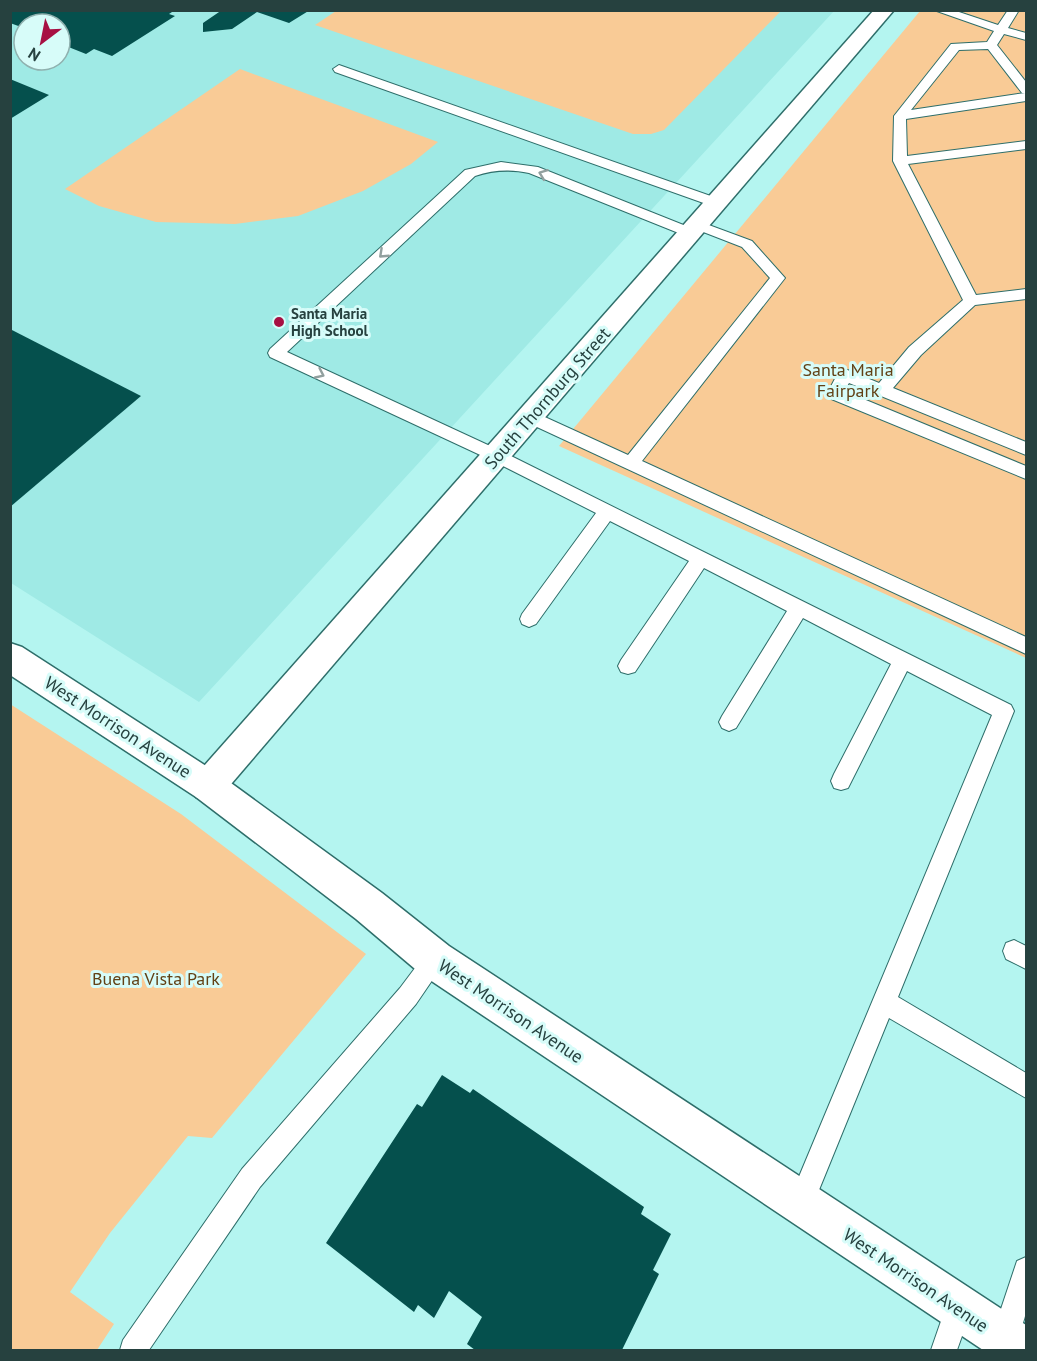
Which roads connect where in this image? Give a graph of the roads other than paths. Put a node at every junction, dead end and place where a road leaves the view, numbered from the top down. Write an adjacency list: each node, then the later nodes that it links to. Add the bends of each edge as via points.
1 (885, 10): 14 (street, South Thornburg Street)
2 (939, 10): 4 (lane)
3 (1014, 10): 4 (lane)
4 (1002, 28): 5 (lane); 6 (lane)
5 (1026, 37)
6 (991, 45): 8 (lane); 10 (lane, via 955,47)
7 (339, 69): 13 (lane)
8 (1026, 90)
9 (1026, 97): 10 (lane)
10 (900, 116): 12 (lane)
11 (1026, 146): 12 (lane)
12 (900, 161): 17 (lane)
13 (610, 182): 14 (lane); 15 (lane, via 632,212); 21 (lane, one-way to 21, via 522,167 486,167 470,173 276,353)
14 (717, 203): 15 (street, South Thornburg Street)
15 (694, 229): 19 (street, South Thornburg Street); 22 (lane, via 747,244 778,278)
16 (1026, 294): 17 (lane)
17 (971, 301): 18 (lane, via 915,351)
18 (883, 389): 20 (lane); 23 (lane, via 846,375 835,394)
19 (530, 417): 21 (street, South Thornburg Street); 22 (lane)
20 (1026, 449)
21 (497, 456): 24 (lane); 34 (street, South Thornburg Street)
22 (631, 463): 28 (lane)
23 (1026, 473)
24 (607, 511): 25 (lane); 27 (lane)
25 (701, 558): 26 (lane); 31 (lane)
26 (799, 608): 30 (lane); 32 (lane)
27 (529, 619)
28 (1026, 646)
29 (10, 657): 34 (street, West Morrison Avenue)
30 (903, 660): 33 (lane); 36 (lane, via 1004,711)
31 (628, 666)
32 (729, 722)
33 (841, 781)
34 (208, 786): 35 (street, West Morrison Avenue)
35 (435, 960): 38 (street, West Morrison Avenue); 42 (lane, via 251,1178)
36 (884, 1002): 37 (lane); 38 (lane)
37 (1026, 1086)
38 (801, 1203): 40 (street, West Morrison Avenue)
39 (1026, 1270): 41 (lane)
40 (959, 1308): 41 (street, West Morrison Avenue); 43 (lane)
41 (1014, 1345)
42 (134, 1350)
43 (945, 1350)

